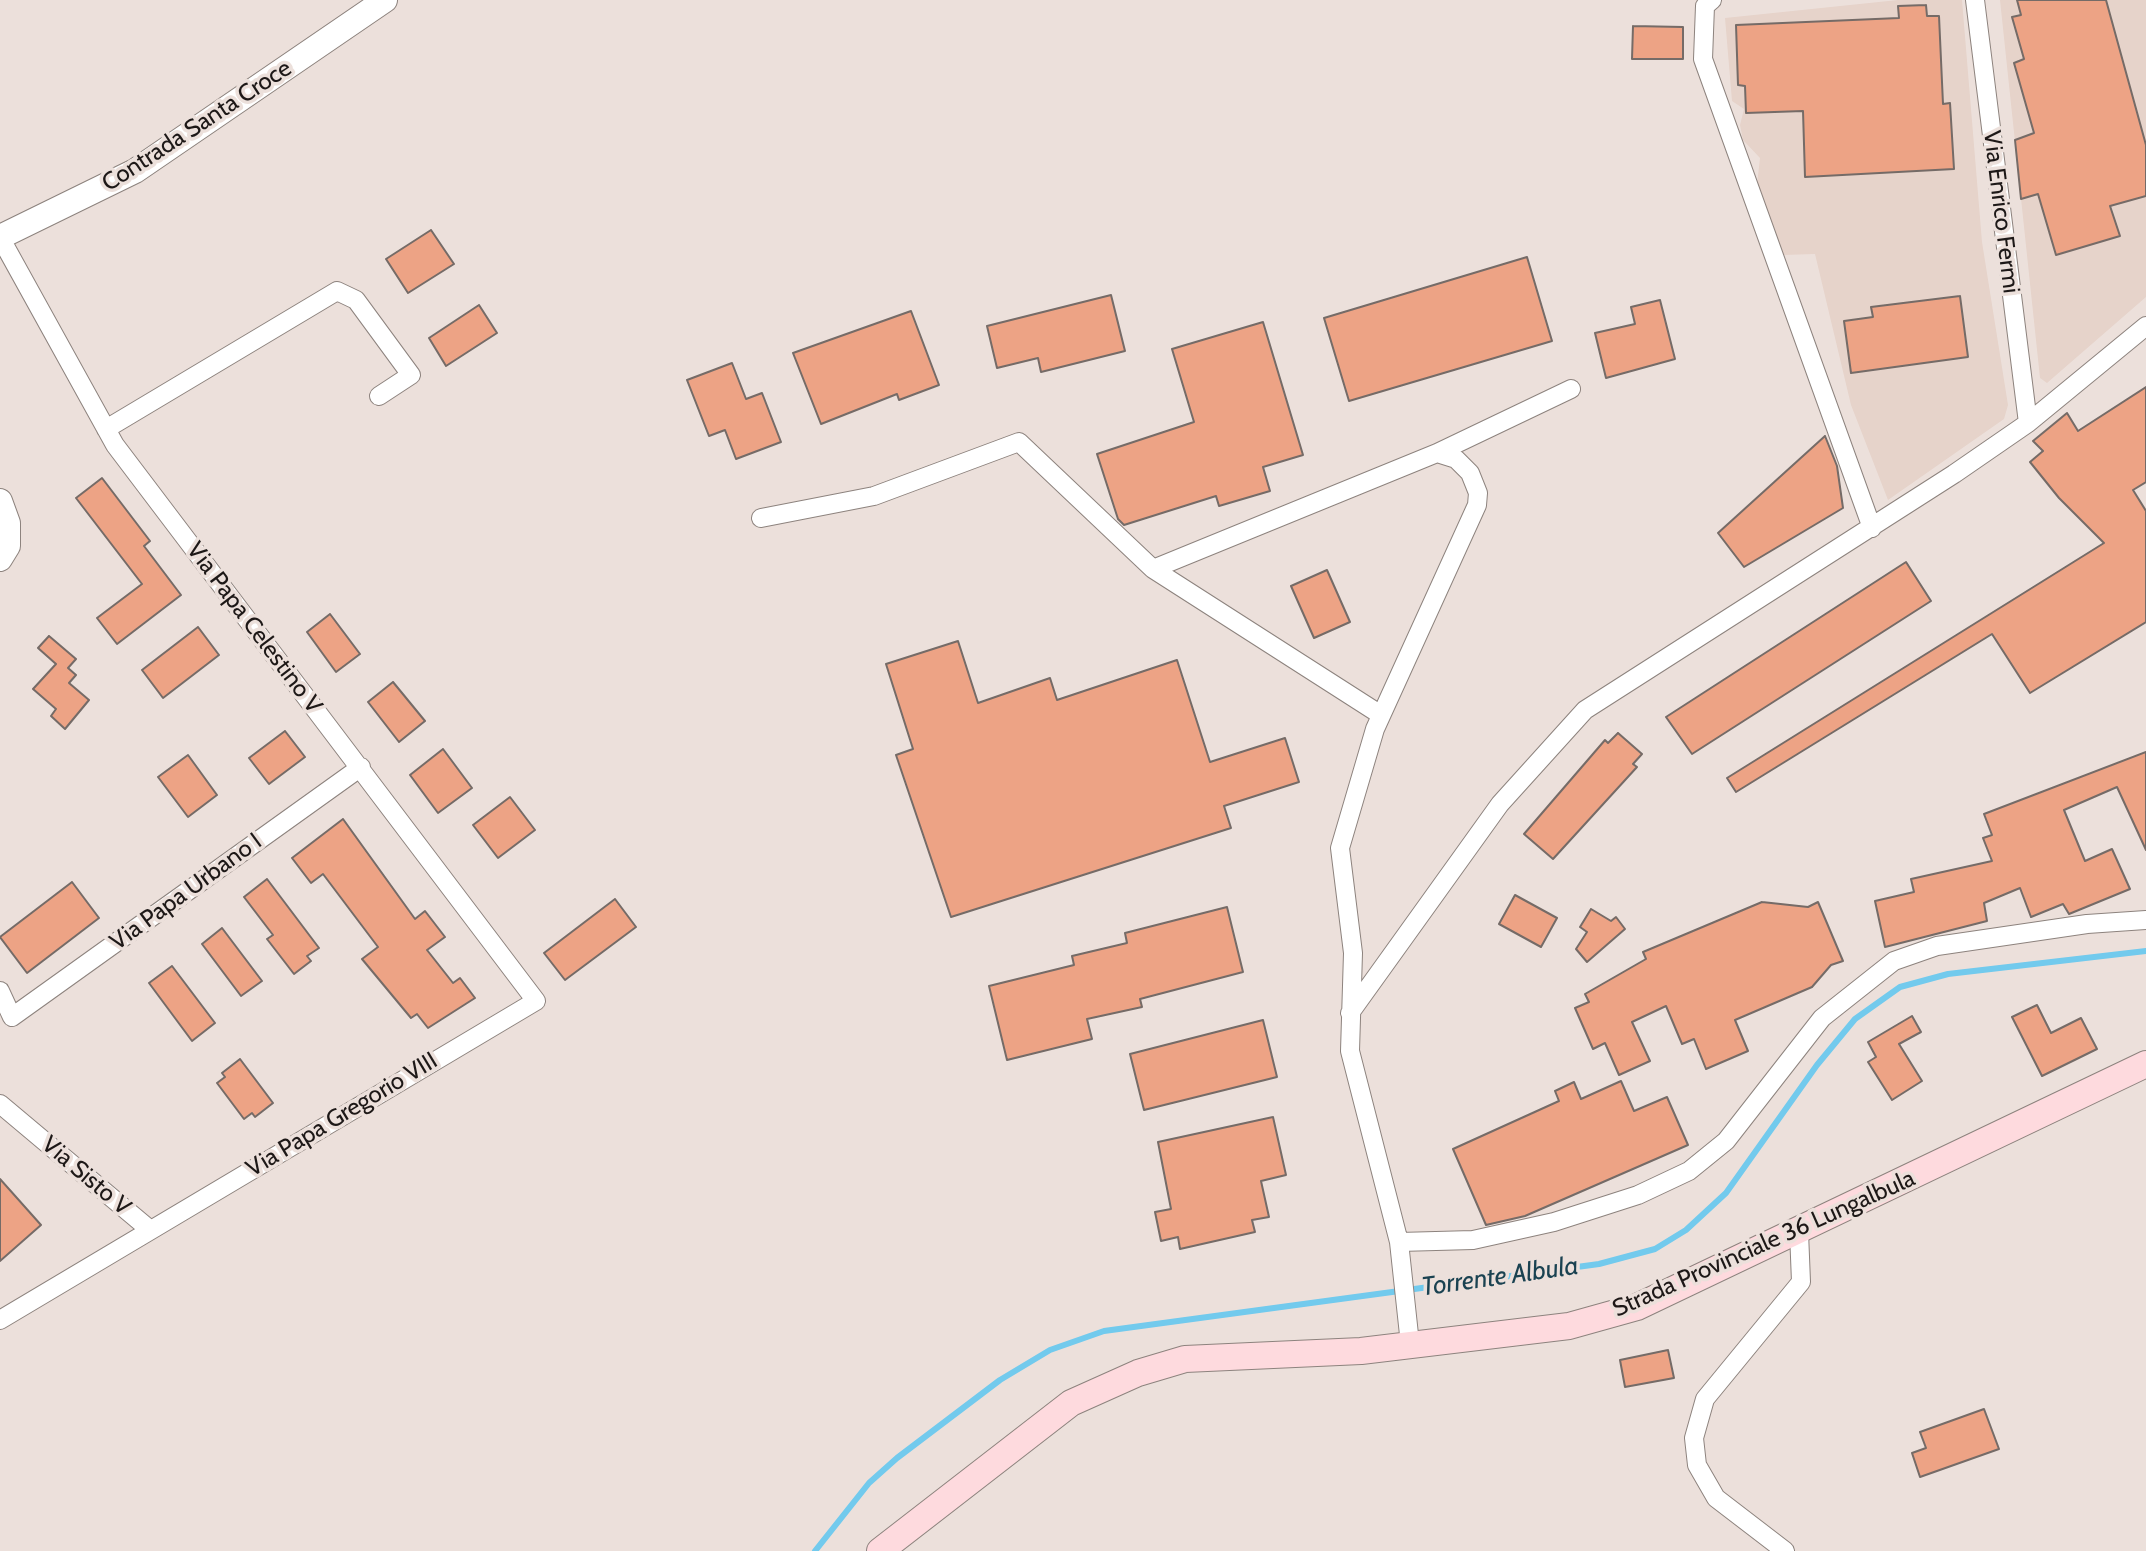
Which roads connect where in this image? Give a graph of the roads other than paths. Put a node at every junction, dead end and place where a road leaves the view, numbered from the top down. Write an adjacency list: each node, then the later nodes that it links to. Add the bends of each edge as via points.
1 (385, 0): 4 (street, Contrada Santa Croce, via 135,171)
2 (1712, 0): 13 (street, via 1705,6 1703,59)
3 (1975, 0): 8 (street, Via Enrico Fermi)
4 (0, 237): 9 (street, Via Papa Celestino V)
5 (2146, 326): 8 (street)
6 (1571, 389): 10 (street)
7 (379, 396): 9 (street, via 411,375 356,300 337,291)
8 (2028, 423): 13 (street)
9 (106, 429): 17 (street, Via Papa Celestino V)
10 (1437, 453): 15 (street); 16 (street, via 1456,459 1470,473 1477,505)
11 (0, 501): 14 (street, via 8,523 8,546)
12 (761, 518): 15 (street, via 874,496 1019,442)
13 (1872, 528): 21 (street, via 1585,710 1500,804)
14 (0, 559)
15 (1153, 569): 16 (street)
16 (1381, 715): 21 (street, via 1340,848 1353,953)
17 (361, 767): 19 (street, Via Papa Urbano I, via 12,1017); 20 (street, Via Papa Celestino V)
18 (2146, 920): 26 (street, via 1937,946 1894,961 1822,1018 1726,1141 1689,1171 1638,1195 1554,1222)
19 (0, 991)
20 (536, 1001): 24 (street, Via Papa Gregorio VIII)
21 (1350, 1013): 26 (street, via 1350,1051)
22 (2146, 1064): 25 (main road, Strada Provinciale 36 Lungalbula)
23 (0, 1104): 24 (street, Via Sisto V)
24 (149, 1229): 27 (street, Via Sisto V)
25 (1799, 1232): 28 (main road, Strada Provinciale 36 Lungalbula, via 1637,1307 1569,1326); 30 (street, via 1801,1282 1705,1399 1694,1438 1702,1477 1716,1498)
26 (1400, 1251): 28 (street)
27 (0, 1320)
28 (1409, 1333): 29 (main road, Strada Provinciale 36 Lungalbula, via 1361,1351 1185,1359 1138,1373 1071,1403)
29 (880, 1551)
30 (1785, 1551)

